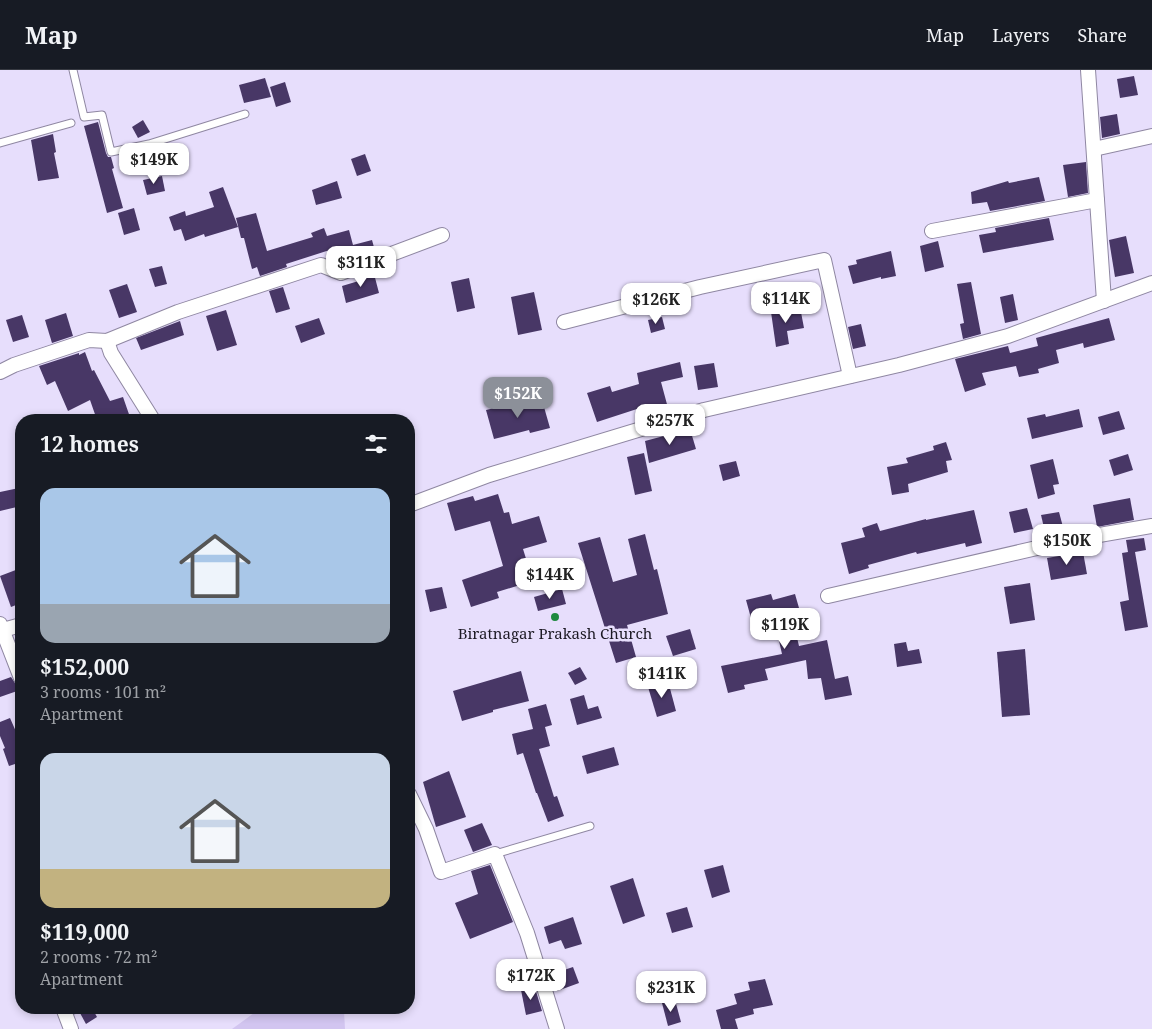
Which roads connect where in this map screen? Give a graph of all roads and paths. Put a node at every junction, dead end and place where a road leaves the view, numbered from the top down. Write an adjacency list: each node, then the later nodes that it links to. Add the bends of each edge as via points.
1 (73, 70): 3 (lane, via 84,116 102,115 111,152 149,144)
2 (1088, 70): 7 (street)
3 (245, 114)
4 (71, 123): 6 (lane)
5 (1152, 136): 7 (street)
6 (0, 143)
7 (1094, 149): 8 (street)
8 (1097, 200): 9 (street); 12 (street)
9 (932, 231)
10 (442, 235): 14 (street, via 341,273 321,265 178,312)
11 (1152, 283): 12 (street)
12 (1104, 301): 16 (street, via 1008,336)
13 (564, 322): 16 (street, via 824,260)
14 (107, 341): 15 (street, via 89,340); 17 (street, via 111,353)
15 (0, 372)
16 (850, 376): 18 (street, via 704,410 489,475)
17 (149, 414)
18 (415, 503)
19 (1152, 526): 20 (street, via 1076,538)
20 (828, 596)
21 (15, 626): 22 (street)
22 (1, 628): 23 (street)
23 (15, 663)
24 (415, 806): 26 (street, via 440,872)
25 (590, 826): 26 (lane)
26 (494, 854): 29 (street, via 526,933)
27 (65, 1014): 28 (street)
28 (71, 1029)
29 (557, 1029)

